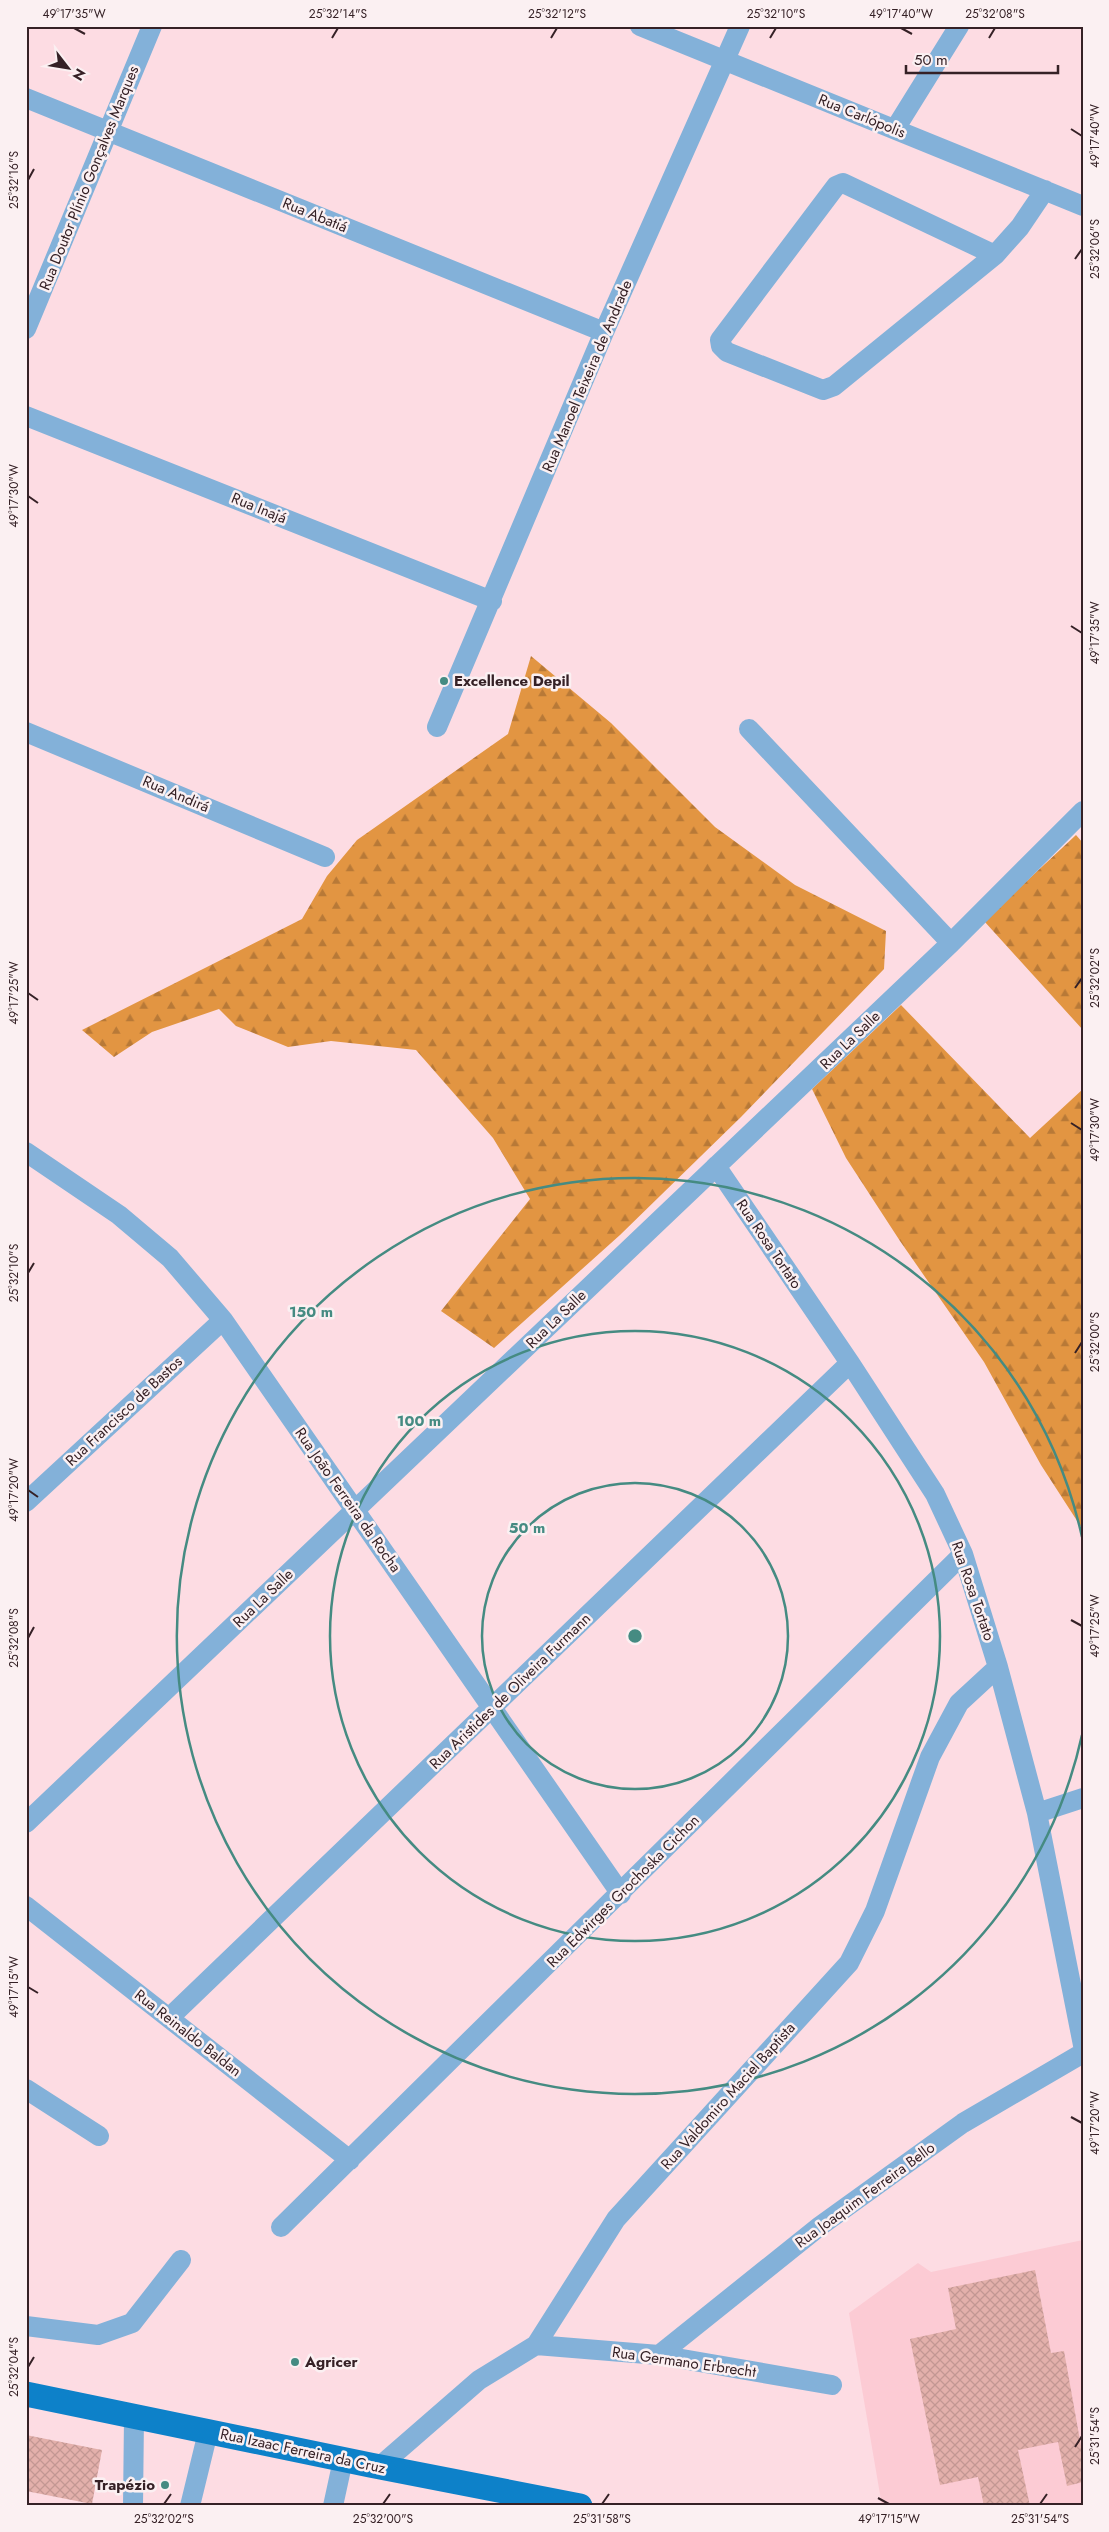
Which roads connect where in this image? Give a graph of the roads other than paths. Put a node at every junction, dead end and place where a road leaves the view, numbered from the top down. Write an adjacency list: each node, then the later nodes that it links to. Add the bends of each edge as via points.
1 (152, 26): 8 (street, Rua Doutor Plínio Gonçalves Marques)
2 (640, 26): 5 (street, Rua Carlópolis)
3 (740, 26): 5 (street, Rua Manoel Teixeira de Andrade)
4 (958, 26): 7 (street)
5 (726, 61): 7 (street, Rua Carlópolis); 13 (street, Rua Manoel Teixeira de Andrade)
6 (26, 98): 8 (street, Rua Abatiá)
7 (895, 129): 9 (street, Rua Carlópolis)
8 (108, 131): 12 (street, Rua Doutor Plínio Gonçalves Marques); 13 (street, Rua Abatiá)
9 (1045, 190): 10 (street, Rua Carlópolis); 11 (street, via 1020,227)
10 (1083, 206)
11 (995, 255): 11 (street, via 834,386 823,390 727,352 721,346 720,340 836,186 843,183)
12 (26, 329)
13 (604, 332): 15 (street, Rua Manoel Teixeira de Andrade)
14 (26, 416): 15 (street, Rua Inajá)
15 (492, 601): 16 (street, Rua Manoel Teixeira de Andrade)
16 (437, 727)
17 (749, 729): 21 (street)
18 (26, 732): 20 (street, Rua Andirá)
19 (1080, 819): 21 (street, Rua La Salle)
20 (325, 857)
21 (951, 943): 23 (street, Rua La Salle)
22 (26, 1152): 24 (street, Rua João Ferreira da Rocha, via 118,1215 170,1258)
23 (716, 1166): 25 (street, Rua Rosa Tortato); 27 (street, Rua La Salle)
24 (223, 1320): 26 (street, Rua Francisco de Bastos); 27 (street, Rua João Ferreira da Rocha)
25 (850, 1363): 28 (street, Rua Rosa Tortato, via 935,1494); 30 (street, Rua Aristides de Oliveira Furmann)
26 (26, 1502)
27 (356, 1510): 30 (street, Rua João Ferreira da Rocha); 33 (street, Rua La Salle)
28 (964, 1554): 29 (street, Rua Rosa Tortato); 34 (street, Rua Edwirges Grochoska Cichon)
29 (998, 1667): 32 (street, Rua Rosa Tortato); 45 (street, Rua Valdomiro Maciel Baptista, via 959,1702 930,1757 875,1911 848,1963 616,2219)
30 (493, 1708): 34 (street, Rua João Ferreira da Rocha); 36 (street, Rua Aristides de Oliveira Furmann)
31 (1083, 1798): 32 (street)
32 (1037, 1813): 37 (street, Rua Rosa Tortato)
33 (26, 1824)
34 (621, 1894): 41 (street, Rua Edwirges Grochoska Cichon)
35 (26, 1906): 36 (street, Rua Reinaldo Baldan)
36 (169, 2018): 41 (street, Rua Reinaldo Baldan)
37 (1083, 2046)
38 (1083, 2053): 46 (street, Rua Joaquim Ferreira Bello, via 963,2123 820,2226)
39 (26, 2089): 40 (street)
40 (99, 2136)
41 (350, 2160): 42 (street, Rua Edwirges Grochoska Cichon)
42 (281, 2228)
43 (181, 2260): 44 (street, via 132,2323 98,2335)
44 (26, 2326)
45 (536, 2345): 46 (street, Rua Germano Erbrecht); 52 (street, Rua Valdomiro Maciel Baptista, via 479,2380)
46 (659, 2355): 47 (street, Rua Germano Erbrecht)
47 (832, 2386)
48 (26, 2394): 49 (main road, Rua Izaac Ferreira da Cruz)
49 (134, 2417): 50 (main road, Rua Izaac Ferreira da Cruz); 53 (street)
50 (208, 2432): 51 (main road, Rua Izaac Ferreira da Cruz); 54 (street)
51 (343, 2460): 52 (main road, Rua Izaac Ferreira da Cruz); 55 (street)
52 (379, 2467): 56 (main road, Rua Izaac Ferreira da Cruz)
53 (133, 2506)
54 (190, 2506)
55 (333, 2506)
56 (580, 2506)

